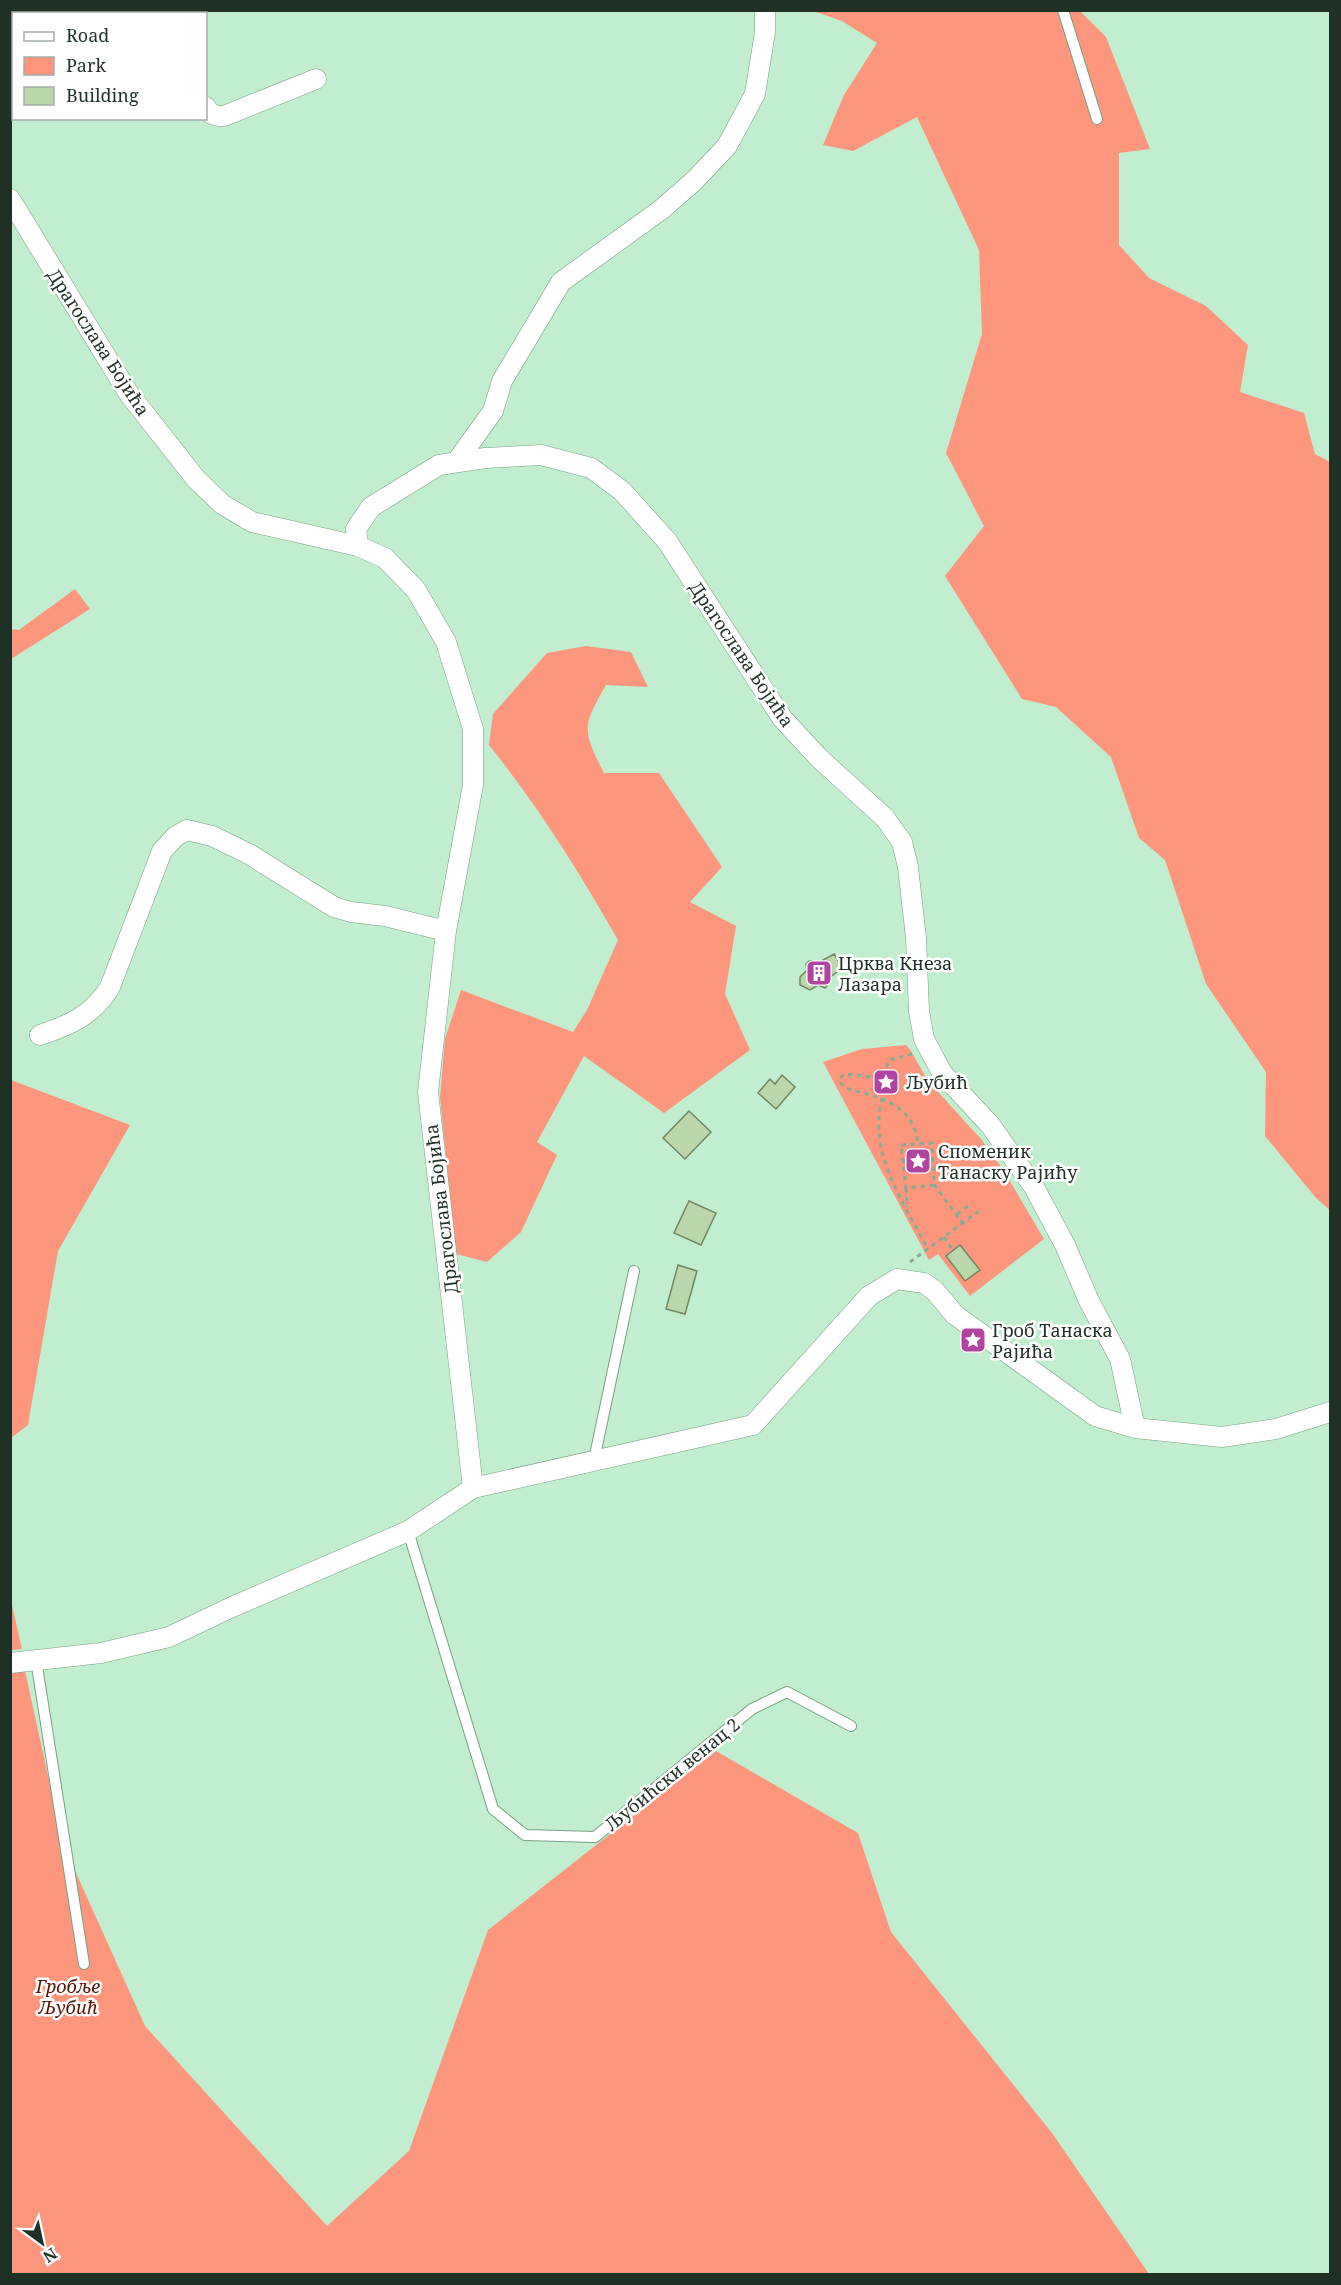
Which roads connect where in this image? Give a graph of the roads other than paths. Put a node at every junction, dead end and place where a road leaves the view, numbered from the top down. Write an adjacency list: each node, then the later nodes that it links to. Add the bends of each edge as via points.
1 (765, 10): 7 (street, via 755,94 727,146 662,209 561,282 502,381 493,411)
2 (1063, 10): 5 (lane)
3 (315, 79): 4 (street, via 224,116 215,116)
4 (207, 110)
5 (1097, 119)
6 (10, 199): 8 (street, Драгослава Бојића, via 129,394 196,479 222,504 252,522)
7 (457, 461): 8 (street, Драгослава Бојића, via 439,465 371,507 356,529); 13 (street, Драгослава Бојића, via 541,455 591,468 622,491 666,541 782,718 885,818 902,842 916,938 924,1039 942,1073 991,1126 1034,1187 1120,1359)
8 (358, 546): 9 (street, Драгослава Бојића, via 385,558 416,590 446,642 473,729 473,785)
9 (446, 931): 10 (street, via 334,907 249,854 212,836 187,830 162,851 103,999 70,1025); 15 (street, Драгослава Бојића, via 428,1092)
10 (40, 1035)
11 (634, 1271): 14 (lane)
12 (1330, 1412): 13 (street, via 1276,1430 1222,1437)
13 (1135, 1428): 14 (street, via 1095,1416 955,1315 924,1283 897,1279 869,1296 753,1425)
14 (594, 1460): 15 (street)
15 (473, 1488): 16 (street)
16 (408, 1531): 17 (street, via 169,1637 101,1653); 19 (lane, Љубићски венац 2, via 493,1809 525,1835 596,1838 752,1709 787,1692)
17 (36, 1660): 18 (street); 20 (lane)
18 (10, 1663)
19 (851, 1726)
20 (84, 1964)

